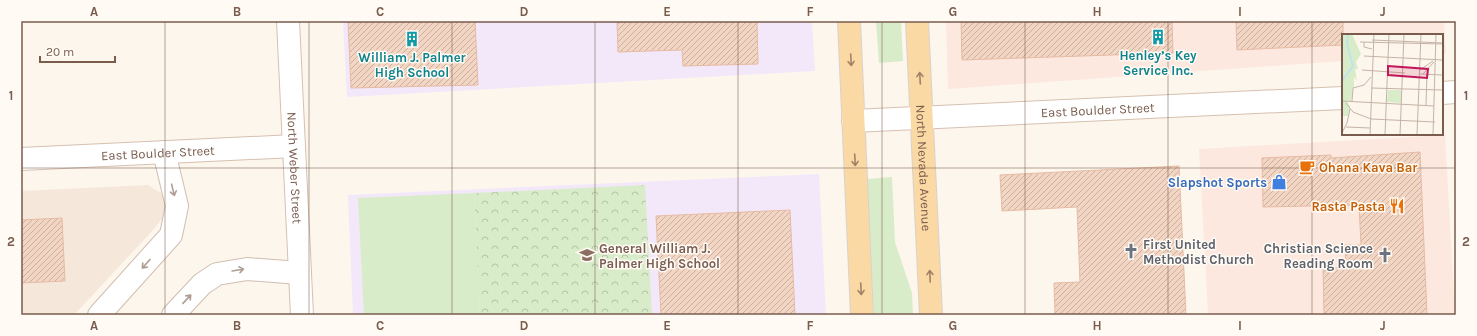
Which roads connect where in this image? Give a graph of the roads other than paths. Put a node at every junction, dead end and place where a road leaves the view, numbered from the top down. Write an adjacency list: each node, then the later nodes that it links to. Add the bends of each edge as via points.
1 (288, 21): 9 (street, North Weber Street)
2 (849, 21): 8 (main road, one-way to 8)
3 (917, 21): 7 (main road, North Nevada Avenue, one-way to 3)
4 (1456, 92): 5 (street)
5 (1443, 93)
6 (1342, 98): 7 (street, East Boulder Street)
7 (922, 117): 8 (street, East Boulder Street); 17 (main road, North Nevada Avenue, one-way to 7)
8 (853, 121): 16 (main road, one-way to 16)
9 (294, 146): 10 (street, East Boulder Street); 12 (street, North Weber Street)
10 (164, 152): 11 (street, East Boulder Street); 13 (street, one-way to 13, via 177,206 171,235)
11 (21, 159)
12 (300, 273): 14 (street, one-way to 12, via 202,284 217,274 246,269); 15 (street, North Weber Street)
13 (100, 315)
14 (173, 315)
15 (302, 315)
16 (862, 315)
17 (931, 315)

